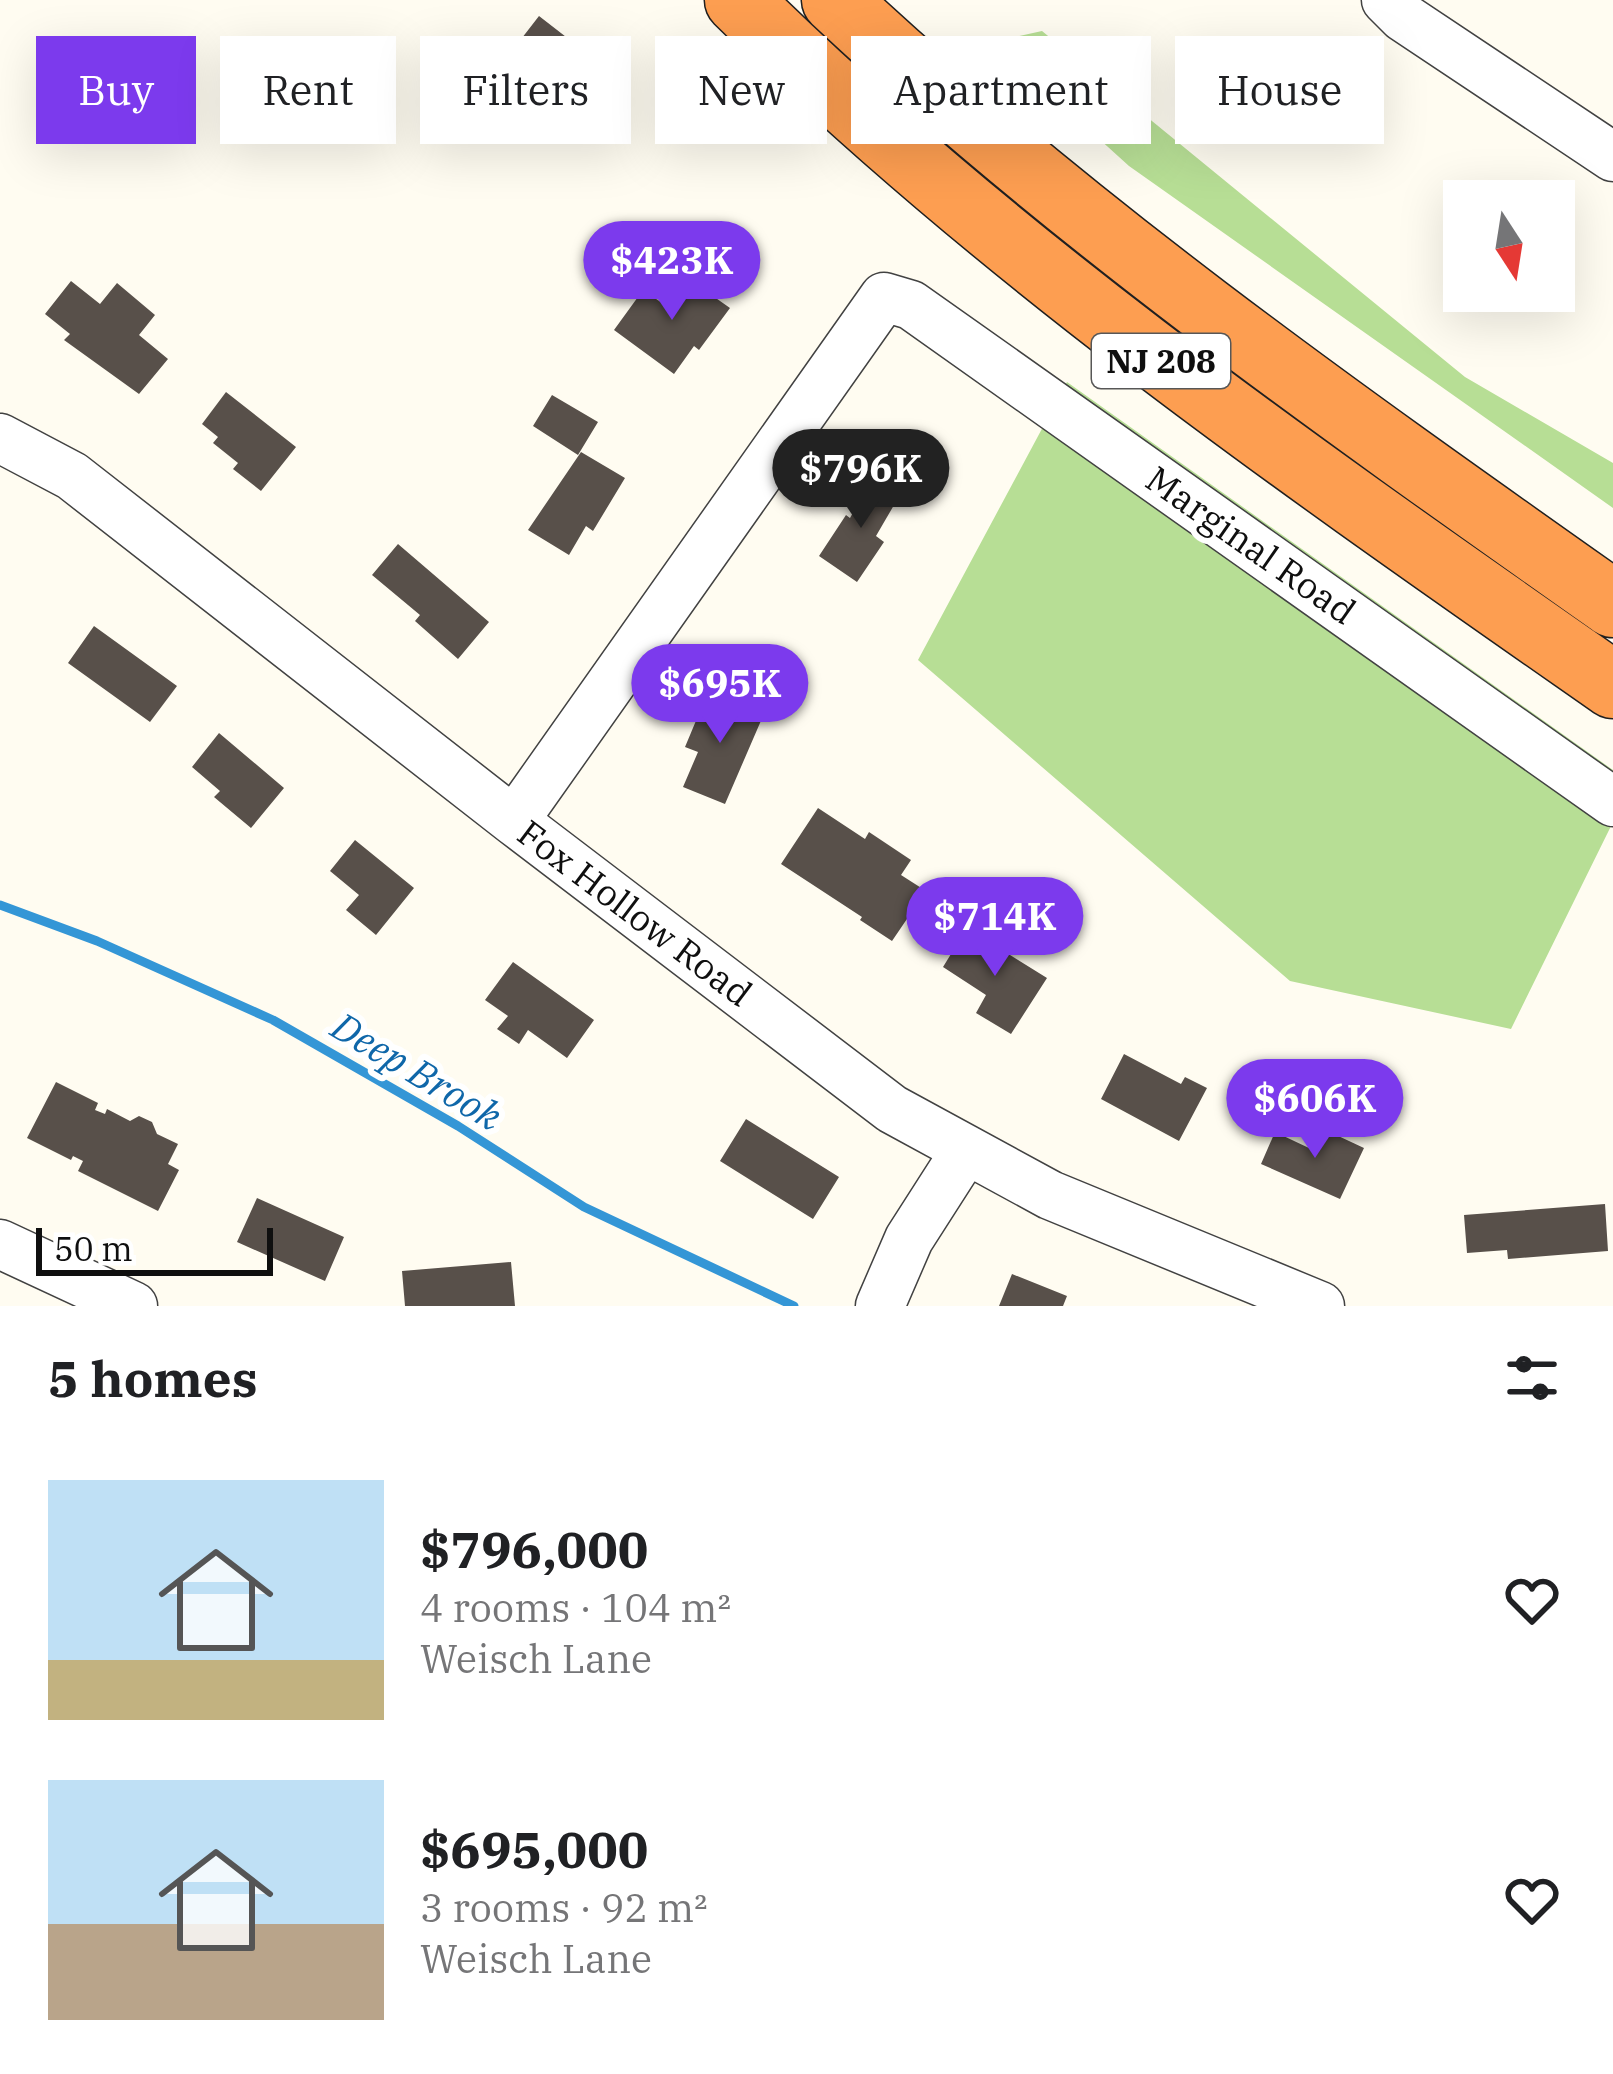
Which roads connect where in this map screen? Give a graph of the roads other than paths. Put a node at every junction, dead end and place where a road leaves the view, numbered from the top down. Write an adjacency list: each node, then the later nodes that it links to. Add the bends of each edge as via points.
1 (738, 0): 7 (highway, NJ 208, via 911,160 1085,302)
2 (835, 0): 6 (highway, NJ 208, via 1133,255)
3 (1386, 0): 4 (street)
4 (1613, 158)
5 (0, 437): 9 (street, Fox Hollow Road, via 72,476)
6 (1613, 604)
7 (1613, 686)
8 (1613, 802): 9 (street, Marginal Road, via 911,304 884,297)
9 (514, 821): 10 (street, Fox Hollow Road, via 892,1109)
10 (966, 1150): 13 (street, via 909,1239); 14 (street, Fox Hollow Road, via 1050,1196)
11 (0, 1244): 12 (street)
12 (133, 1306)
13 (880, 1306)
14 (1320, 1306)

